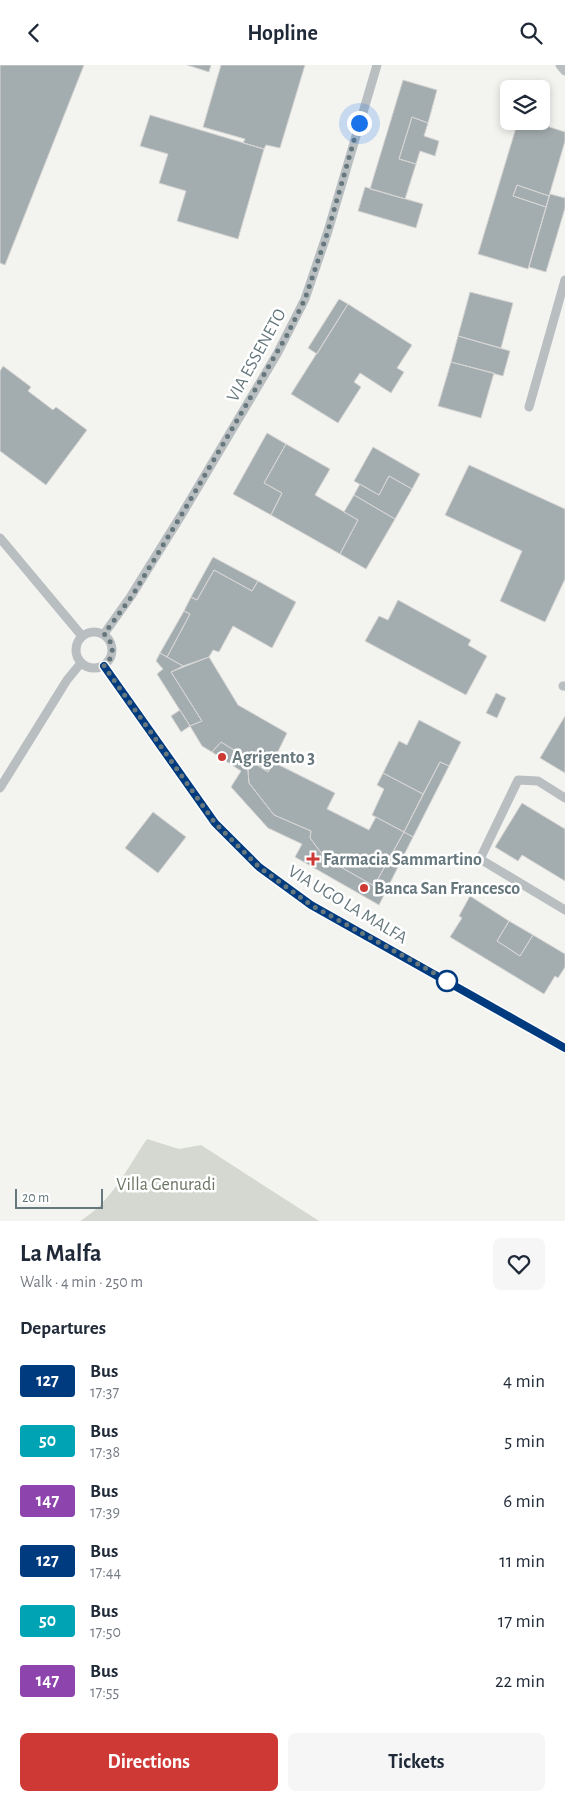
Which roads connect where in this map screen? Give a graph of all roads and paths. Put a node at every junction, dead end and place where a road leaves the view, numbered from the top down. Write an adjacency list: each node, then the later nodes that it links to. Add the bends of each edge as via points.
1 (376, 65): 7 (street, VIA ESSENETO, via 305,299 277,354 187,506 132,596)
2 (560, 65): 3 (street)
3 (565, 71)
4 (565, 280): 5 (street)
5 (529, 407)
6 (0, 538): 8 (street)
7 (104, 634): 8 (street, via 93,631); 10 (street, via 113,650 112,657)
8 (82, 636): 9 (street, via 76,646)
9 (81, 663): 10 (street, via 92,668); 11 (street, via 67,680)
10 (104, 666): 14 (street, VIA UGO LA MALFA, via 215,823 259,867 311,905)
11 (0, 788)
12 (565, 799): 13 (street, via 538,781 518,780 480,859)
13 (565, 910)
14 (565, 1048)

